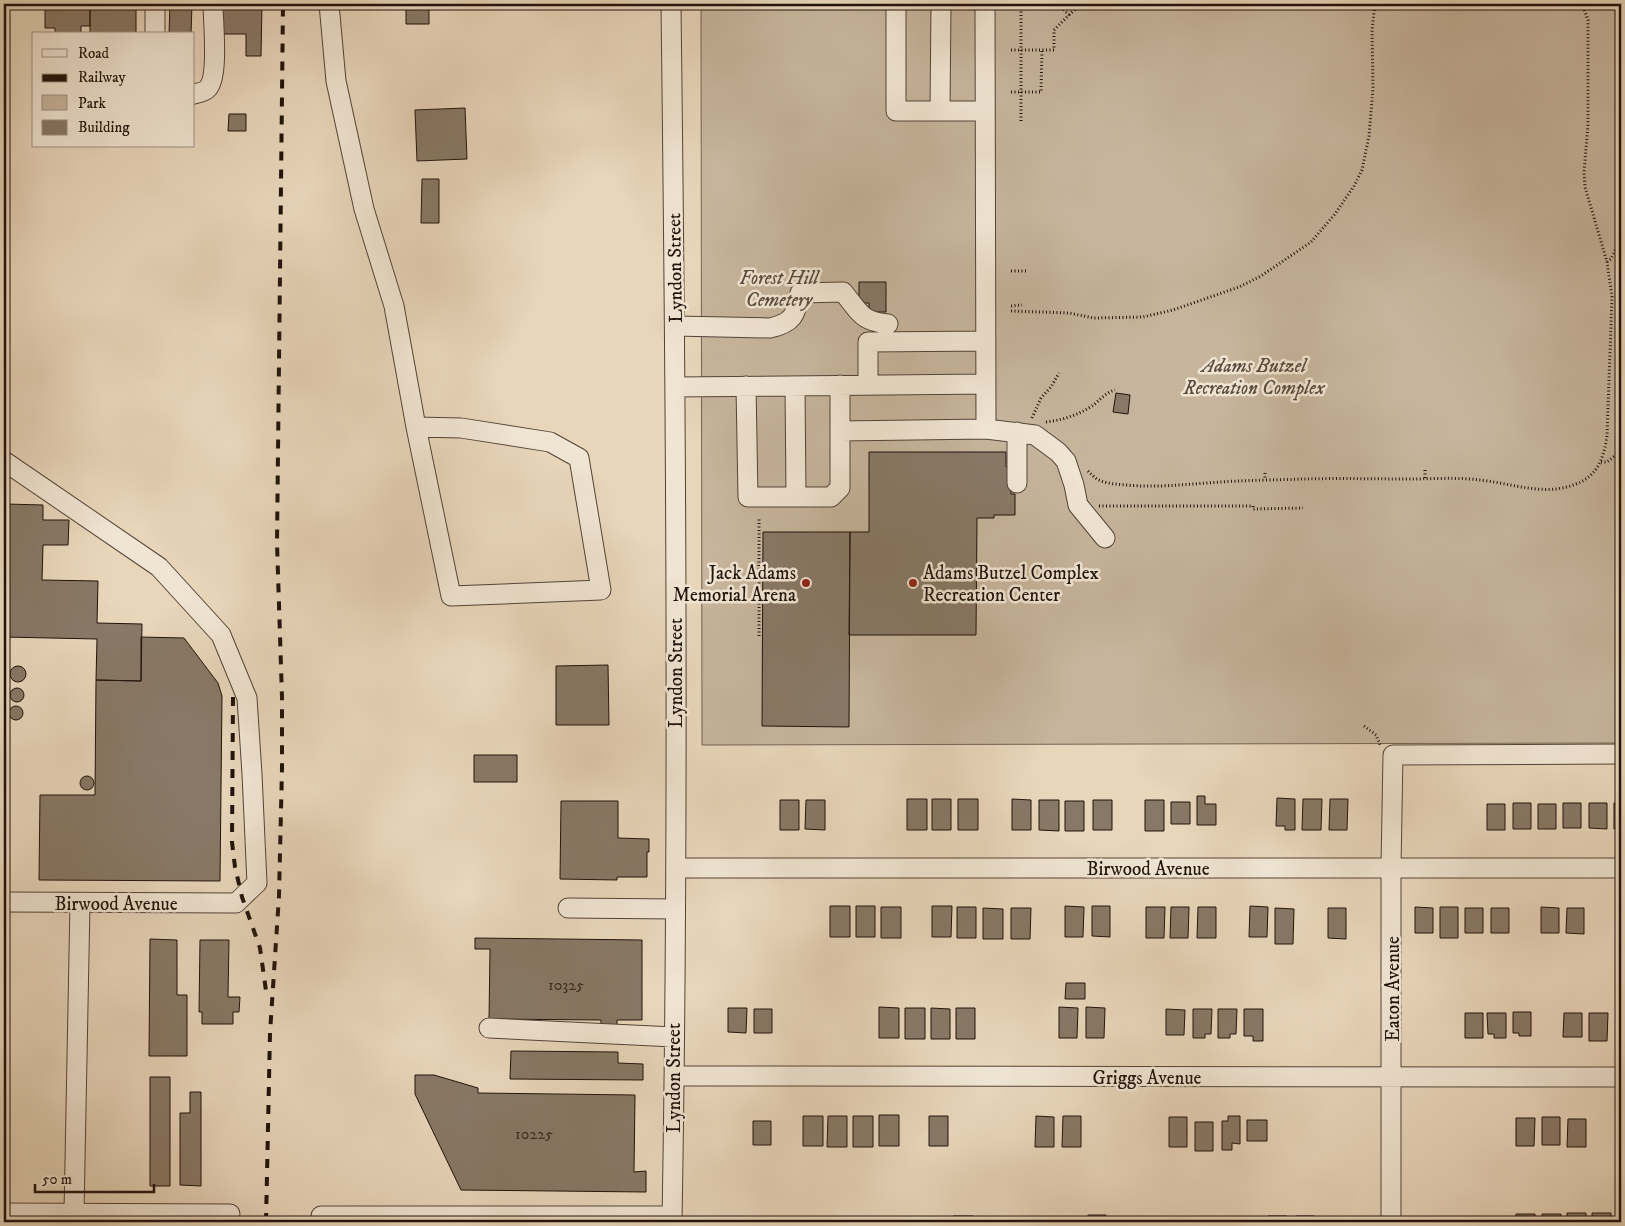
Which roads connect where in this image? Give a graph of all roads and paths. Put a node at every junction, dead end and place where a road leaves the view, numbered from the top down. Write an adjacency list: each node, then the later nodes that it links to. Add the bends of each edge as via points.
1 (156, 4): 14 (street)
2 (212, 4): 20 (street, via 215,64 212,81 207,89)
3 (329, 4): 44 (street, via 336,81 364,209 394,306)
4 (671, 4): 32 (street, Lyndon Street)
5 (896, 4): 21 (street, via 896,110)
6 (941, 4): 21 (street)
7 (985, 4): 22 (street)
8 (1021, 4): 17 (path)
9 (1058, 4): 13 (path)
10 (1081, 4): 13 (path)
11 (1375, 4): 30 (path, via 1369,136 1362,170 1335,214 1311,242 1240,287 1143,317 1094,318 1069,312)
12 (1582, 4): 25 (path, via 1588,20 1585,187)
13 (1069, 15): 15 (path, via 1054,30 1054,50)
14 (155, 32)
15 (1042, 49): 17 (path); 19 (path, via 1041,92)
16 (1011, 50): 17 (path)
17 (1022, 50): 19 (path)
18 (1011, 92): 19 (path)
19 (1021, 92): 23 (path)
20 (195, 94)
21 (940, 111): 22 (street)
22 (985, 111): 33 (street)
23 (1021, 121)
24 (1621, 237): 25 (path)
25 (1607, 262): 51 (path, via 1612,297 1610,386 1607,436)
26 (1011, 271): 27 (path)
27 (1028, 271)
28 (1022, 305): 29 (path)
29 (1011, 306)
30 (1011, 311)
31 (888, 324): 32 (street, via 863,318 851,292 800,293 794,318 770,328)
32 (675, 326): 40 (street, Lyndon Street)
33 (986, 341): 35 (street); 37 (street, via 868,342)
34 (1058, 373): 42 (path, via 1030,422)
35 (986, 384): 37 (street); 45 (street)
36 (840, 385): 37 (street); 39 (street); 46 (street)
37 (868, 385)
38 (746, 386): 39 (street); 40 (street); 57 (street, via 748,498)
39 (795, 386): 57 (street)
40 (675, 387): 67 (street, Lyndon Street)
41 (1115, 390): 43 (path, via 1077,414)
42 (1036, 422)
43 (1042, 422)
44 (416, 428): 44 (street, via 451,596 601,590 579,458 550,442 461,428)
45 (986, 429): 46 (street); 47 (street)
46 (840, 431): 57 (street, via 840,488 831,497)
47 (1017, 432): 50 (street, via 1035,435); 56 (street)
48 (1621, 451): 51 (path, via 1608,462)
49 (4, 461): 70 (street, Birwood Avenue, via 160,567 221,635 247,698 256,883 236,903)
50 (1066, 461): 55 (path, via 1081,466 1096,478 1118,484 1172,486); 58 (street)
51 (1601, 462): 54 (path, via 1588,479 1562,488 1537,489 1479,480)
52 (1425, 470): 54 (path)
53 (1265, 473): 55 (path)
54 (1425, 479): 55 (path)
55 (1265, 480)
56 (1017, 483)
57 (796, 497)
58 (1078, 506): 59 (path); 61 (street)
59 (1303, 508)
60 (760, 518): 62 (path)
61 (1105, 538)
62 (759, 636)
63 (1364, 726): 65 (path, via 1376,735 1382,752)
64 (1621, 754): 65 (street)
65 (1393, 755): 66 (street, Eaton Avenue)
66 (1391, 867): 67 (street, Birwood Avenue); 68 (street, Birwood Avenue); 76 (street, Eaton Avenue)
67 (676, 868): 72 (street, Lyndon Street)
68 (1621, 868)
69 (4, 902): 70 (street, Birwood Avenue)
70 (80, 902): 79 (street)
71 (568, 908): 72 (street)
72 (675, 909): 74 (street, Lyndon Street)
73 (489, 1028): 74 (street)
74 (674, 1037): 75 (street, Lyndon Street)
75 (674, 1076): 76 (street, Griggs Avenue); 82 (street, Lyndon Street)
76 (1392, 1077): 77 (street, Griggs Avenue); 83 (street, Eaton Avenue)
77 (1621, 1078)
78 (4, 1213): 79 (street)
79 (74, 1213): 80 (street)
80 (230, 1214)
81 (321, 1216): 82 (street)
82 (672, 1219)
83 (1391, 1222)

